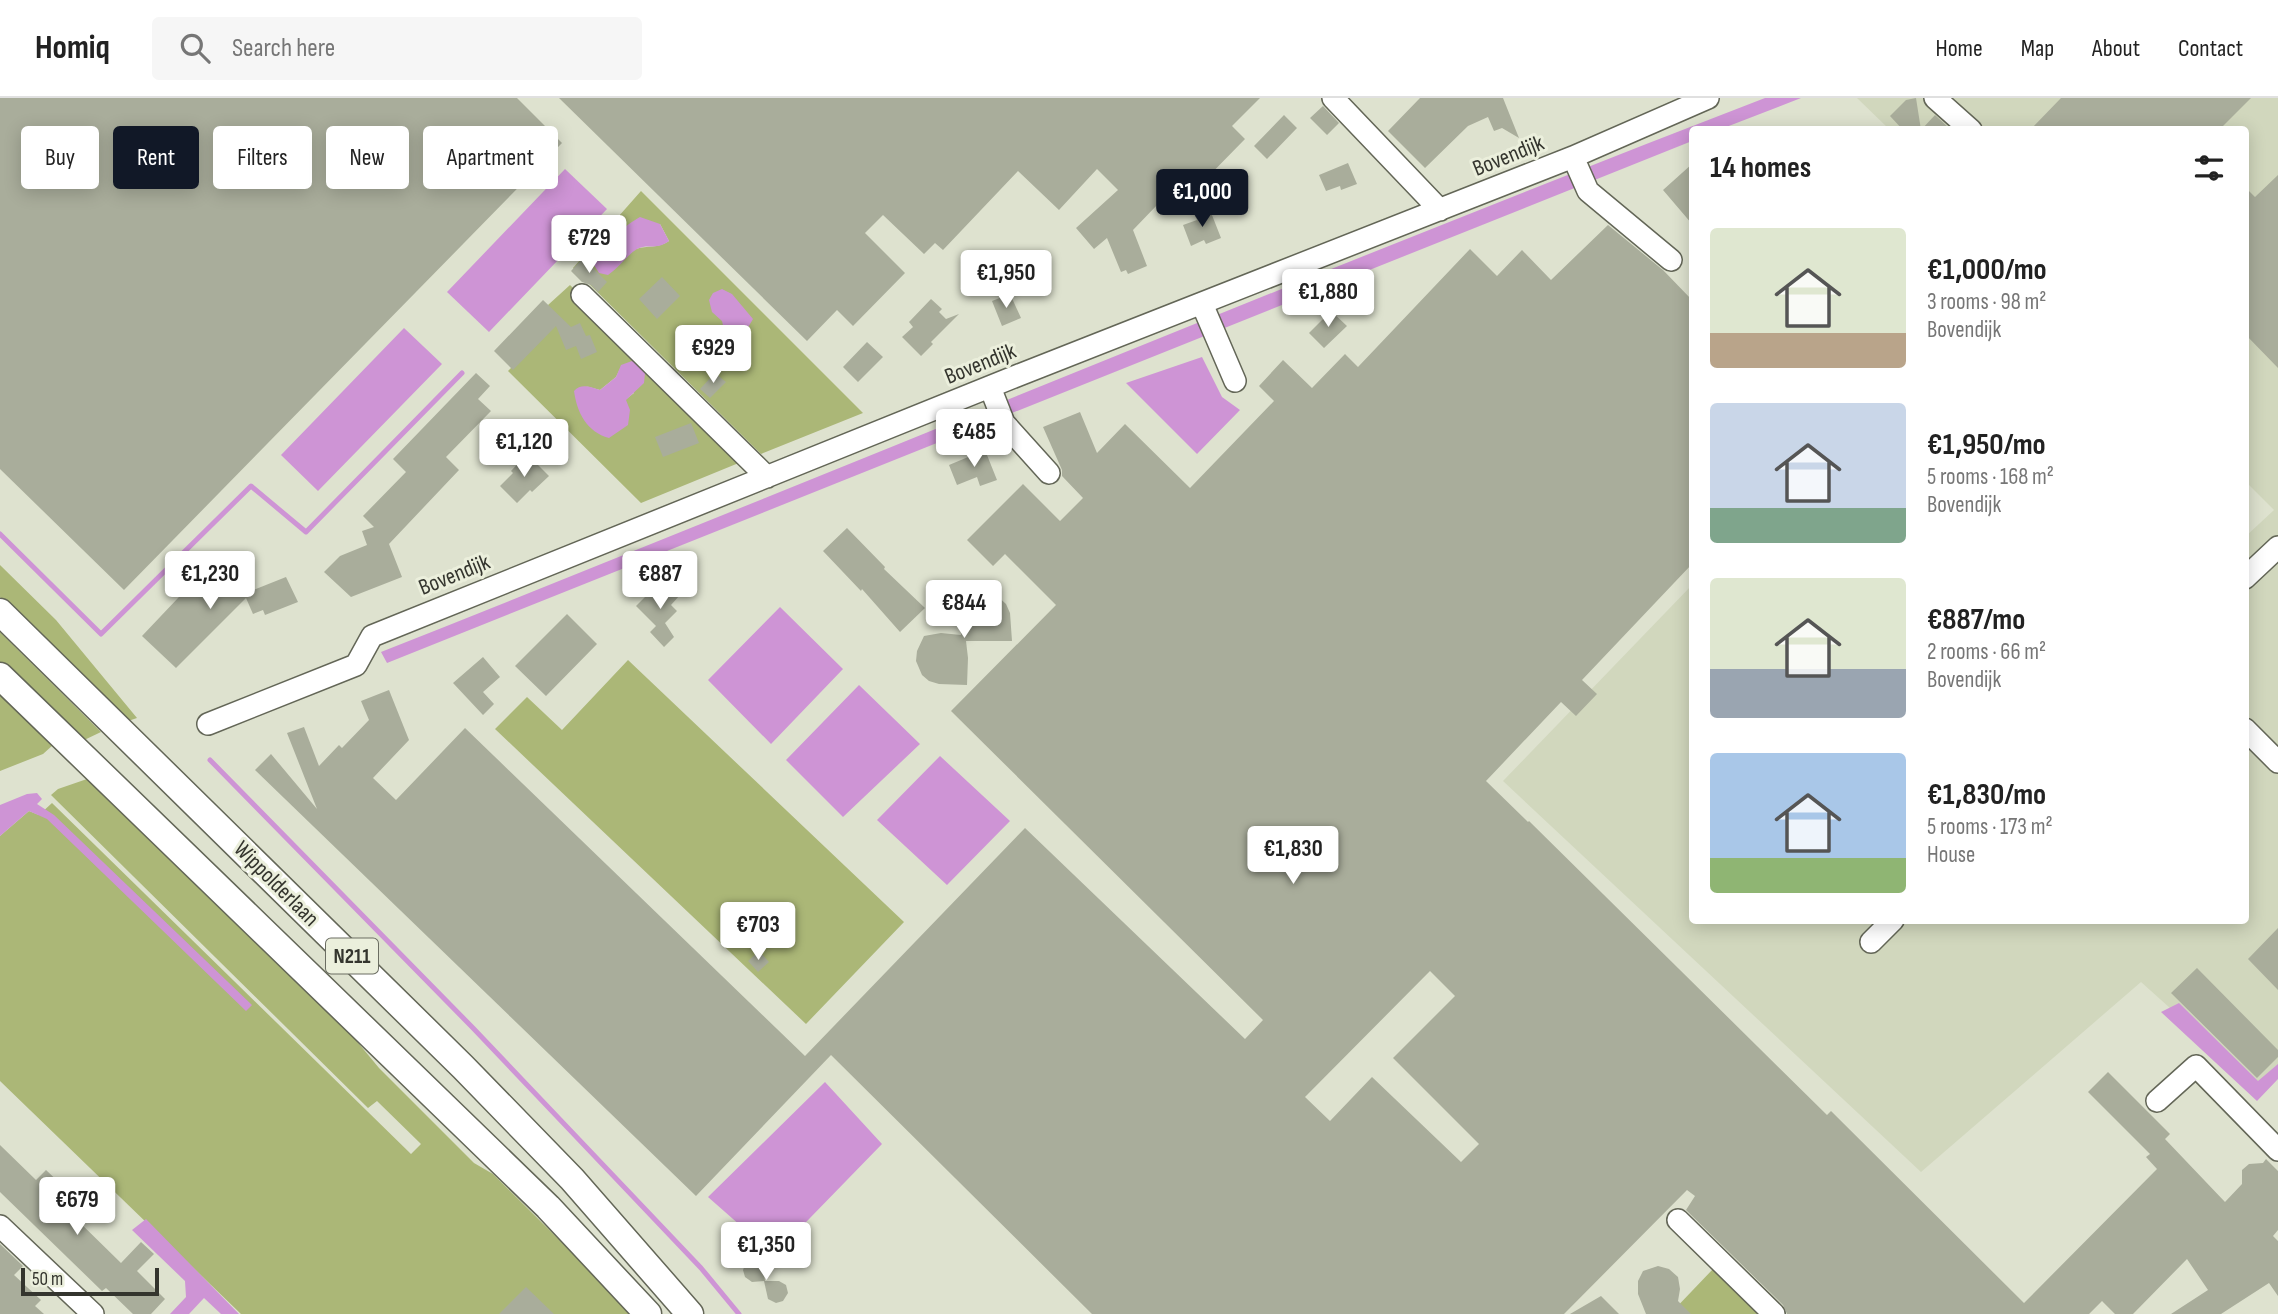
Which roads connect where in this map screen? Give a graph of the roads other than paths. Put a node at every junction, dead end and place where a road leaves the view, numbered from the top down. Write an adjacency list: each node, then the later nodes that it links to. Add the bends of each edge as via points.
1 (1333, 98): 6 (street)
2 (1708, 98): 5 (street, Bovendijk)
3 (1935, 98): 4 (street)
4 (1966, 126)
5 (1575, 161): 6 (street, Bovendijk); 7 (street, via 1588,191)
6 (1440, 210): 9 (street, Bovendijk)
7 (1671, 260)
8 (582, 295): 13 (street)
9 (1204, 308): 10 (street); 11 (street, Bovendijk)
10 (1235, 381)
11 (992, 393): 12 (street, via 1004,423); 13 (street, Bovendijk)
12 (1049, 473)
13 (768, 477): 18 (street, Bovendijk, via 372,636 356,665)
14 (2278, 547): 15 (street)
15 (2249, 574)
16 (0, 612): 29 (main road, Wippolderlaan / N211, via 463,1067 572,1178)
17 (0, 676): 28 (main road, Wippolderlaan / N211, via 548,1208)
18 (208, 724)
19 (2249, 733): 20 (street)
20 (2278, 762)
21 (1889, 924): 22 (street)
22 (1871, 942)
23 (2157, 1101): 24 (street, via 2196,1066)
24 (2278, 1150)
25 (1678, 1220): 30 (street)
26 (0, 1226): 27 (street)
27 (93, 1314)
28 (648, 1314)
29 (690, 1314)
30 (1774, 1314)

